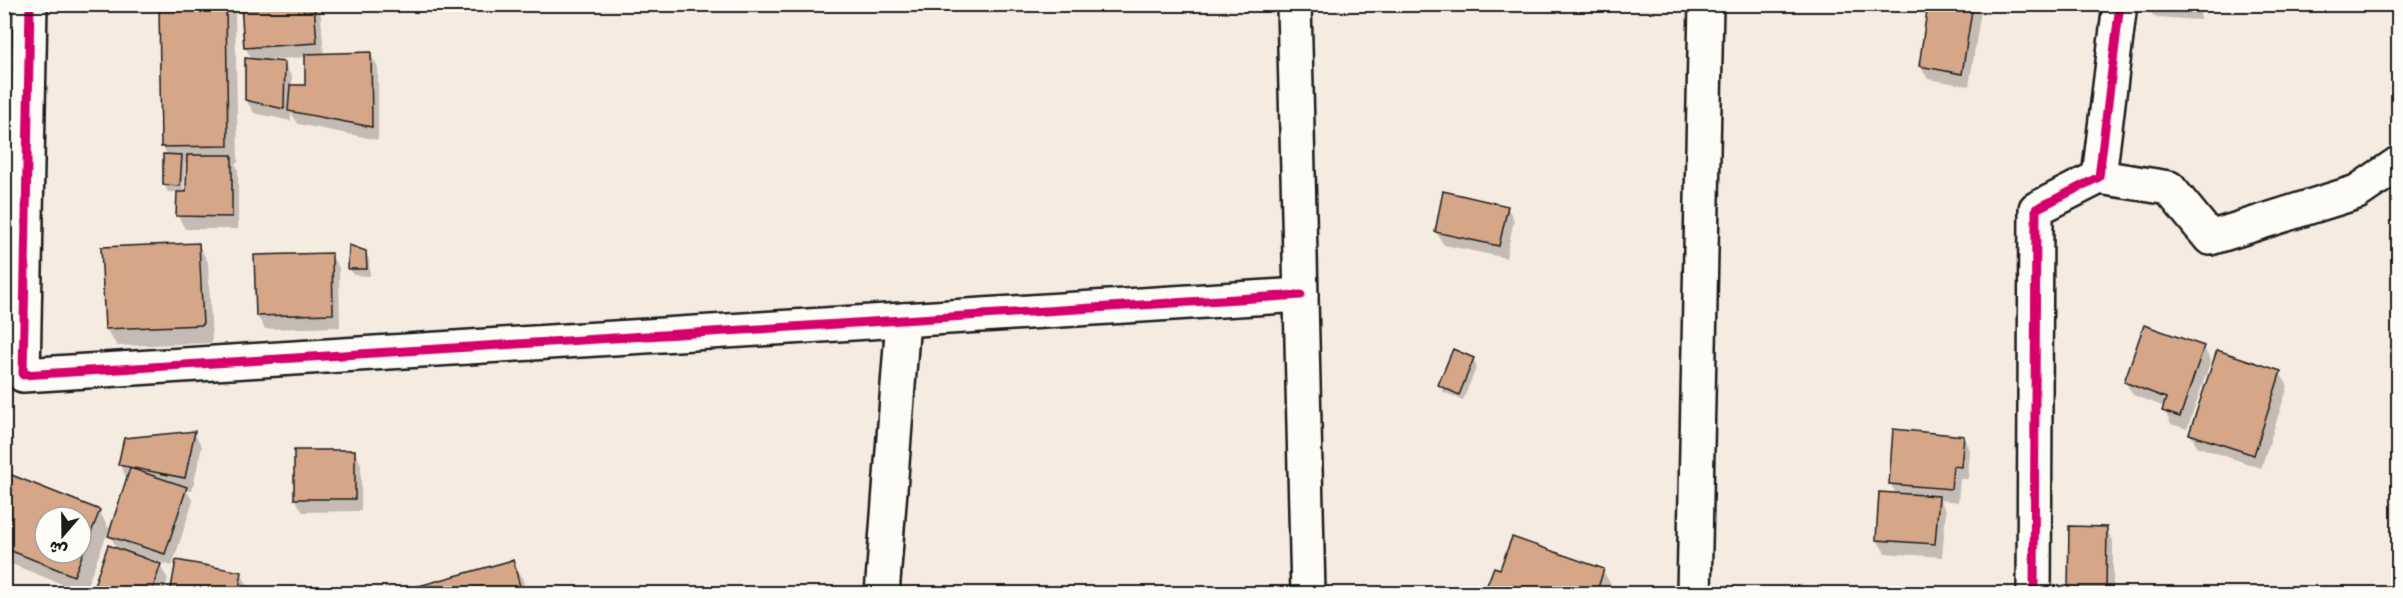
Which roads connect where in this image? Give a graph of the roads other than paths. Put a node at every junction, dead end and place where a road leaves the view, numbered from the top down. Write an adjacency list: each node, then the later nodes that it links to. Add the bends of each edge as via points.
1 (30, 4): 8 (street, via 23,375)
2 (1294, 4): 7 (street)
3 (1706, 4): 11 (street)
4 (2120, 4): 6 (street)
5 (2398, 164): 6 (street, via 2357,192 2210,238 2169,188)
6 (2099, 177): 12 (street, via 2036,209)
7 (1301, 295): 8 (street); 10 (street)
8 (903, 320): 9 (street)
9 (882, 594)
10 (1308, 594)
11 (1694, 594)
12 (2034, 594)

